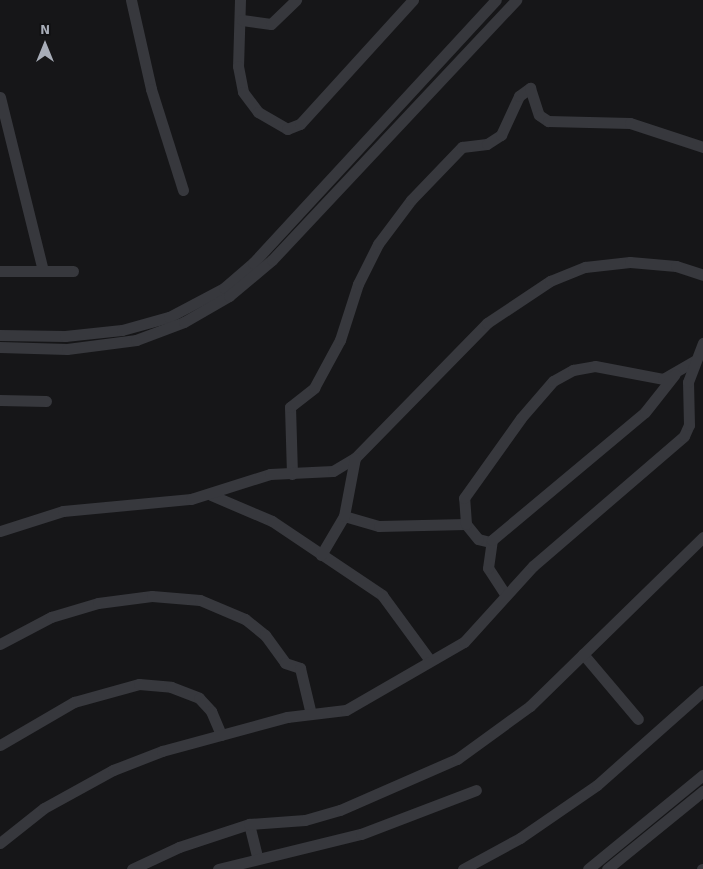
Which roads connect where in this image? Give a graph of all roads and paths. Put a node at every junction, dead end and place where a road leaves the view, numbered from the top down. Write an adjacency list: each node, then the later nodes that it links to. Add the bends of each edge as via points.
1 (131, 0): 10 (street, via 151,89)
2 (240, 0): 7 (street)
3 (296, 0): 7 (street, via 271,24)
4 (413, 0): 7 (street, via 291,129 258,112 243,92 238,66)
5 (496, 0): 15 (street, via 254,263 224,288 176,314 122,330 65,336)
6 (516, 0): 17 (street, via 272,260 229,296 184,322 136,340 67,349)
7 (242, 20)
8 (0, 97): 12 (street)
9 (703, 147): 23 (street, via 630,123 548,122 539,115 530,88 519,96 501,135 487,144 462,147 411,200 378,244 340,340 314,388 290,407)
10 (183, 190)
11 (0, 271): 12 (street)
12 (43, 271): 13 (street)
13 (73, 271)
14 (703, 275): 22 (street, via 676,266 630,262 586,267 550,281 488,324)
15 (0, 335)
16 (703, 342): 18 (street)
17 (0, 347)
18 (694, 361): 19 (street); 31 (street, via 686,391 689,425 684,436)
19 (675, 374): 26 (street, via 658,378 595,366 559,376 532,404 469,487 462,504); 29 (street, via 645,412)
20 (0, 400): 21 (street)
21 (46, 402)
22 (354, 458): 23 (street, via 324,474); 25 (street)
23 (292, 474): 24 (street, via 262,475)
24 (211, 495): 27 (street, via 63,511); 30 (street, via 272,521)
25 (344, 516): 26 (street, via 379,526); 30 (street)
26 (466, 524): 29 (street, via 478,539)
27 (0, 531)
28 (703, 537): 33 (street)
29 (490, 542): 31 (street, via 488,568)
30 (321, 555): 34 (street, via 388,601)
31 (505, 594): 34 (street, via 472,635)
32 (0, 644): 36 (street, via 50,617 98,603 152,596 200,600 245,619 265,635 286,664 300,668)
33 (583, 654): 37 (street); 43 (street, via 513,721 438,770 314,818)
34 (429, 659): 36 (street, via 394,686 354,706)
35 (703, 691): 48 (street, via 590,790)
36 (311, 714): 38 (street)
37 (638, 719)
38 (221, 735): 39 (street, via 211,711 199,698 171,687 139,684 74,702); 44 (street, via 154,754 90,781 44,808)
39 (0, 745)
40 (703, 774): 49 (street)
41 (476, 790): 45 (street, via 361,834)
42 (703, 791): 50 (street)
43 (249, 824): 45 (street); 46 (street, via 179,847)
44 (0, 843)
45 (257, 857): 47 (street)
46 (132, 869)
47 (218, 869)
48 (463, 869)
49 (588, 869)
50 (607, 869)

